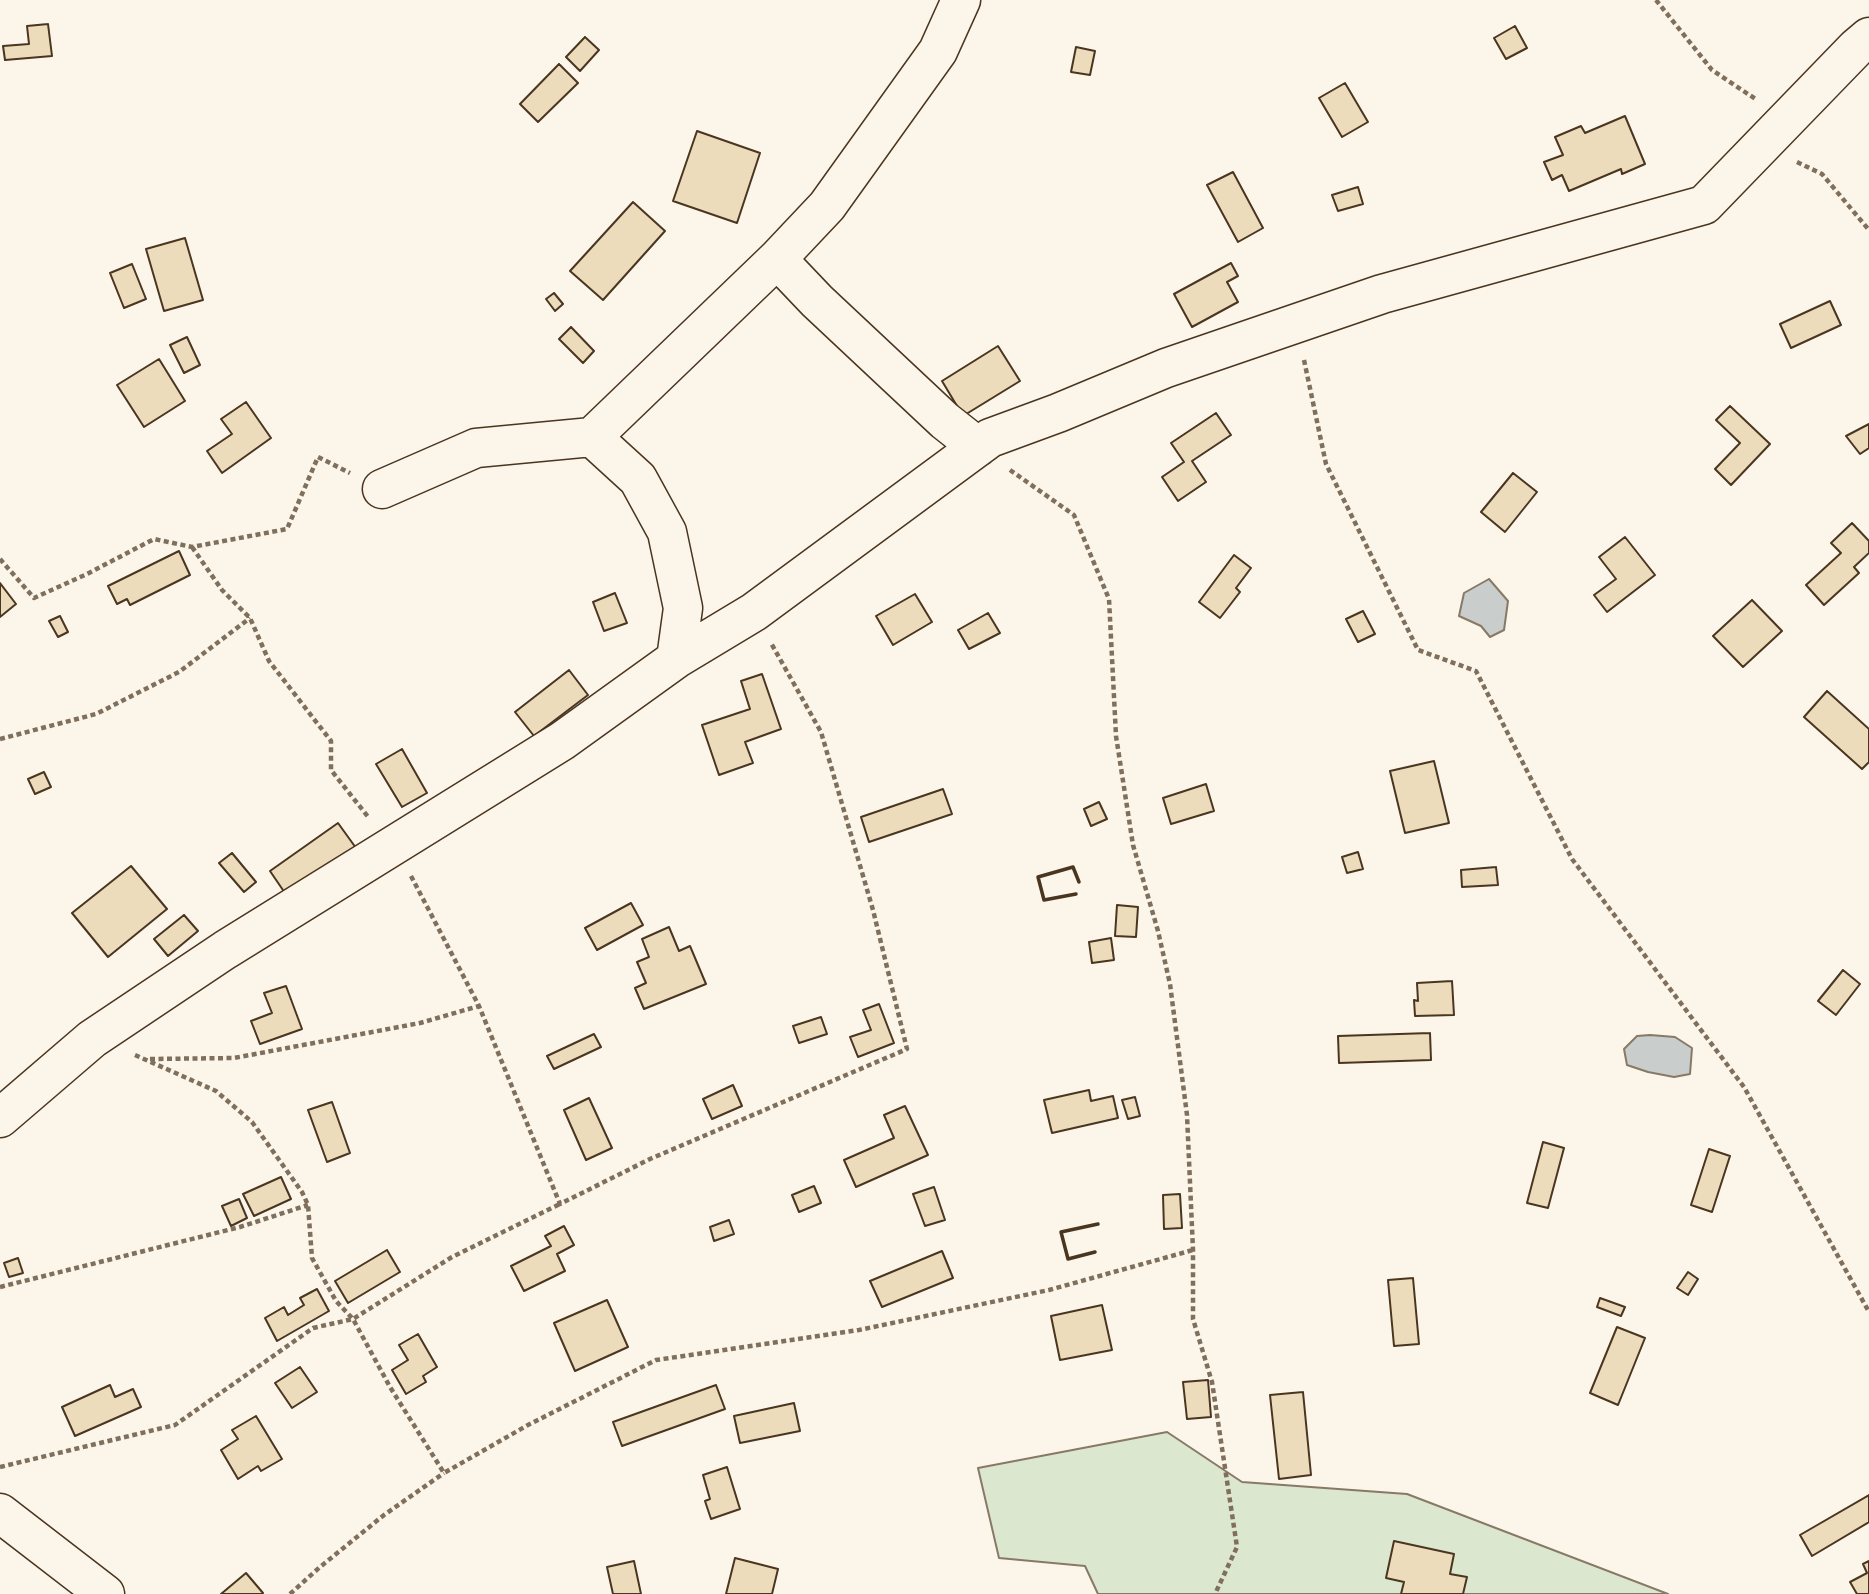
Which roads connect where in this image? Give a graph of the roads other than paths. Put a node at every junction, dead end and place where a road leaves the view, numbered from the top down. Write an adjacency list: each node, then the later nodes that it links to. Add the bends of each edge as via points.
1 (961, 0): 3 (street, via 938,51 827,206)
2 (1869, 37): 5 (street, via 1704,205 1382,294 1166,368 990,438)
3 (777, 259): 4 (street); 5 (street, via 935,412)
4 (592, 437): 6 (street, via 475,447); 7 (street, via 638,479 667,532 684,608)
5 (978, 447): 7 (street, via 754,612)
6 (382, 489)
7 (676, 659): 8 (street, via 562,741 225,950 92,1039)
8 (0, 1118)
9 (0, 1513): 10 (street)
10 (105, 1594)

